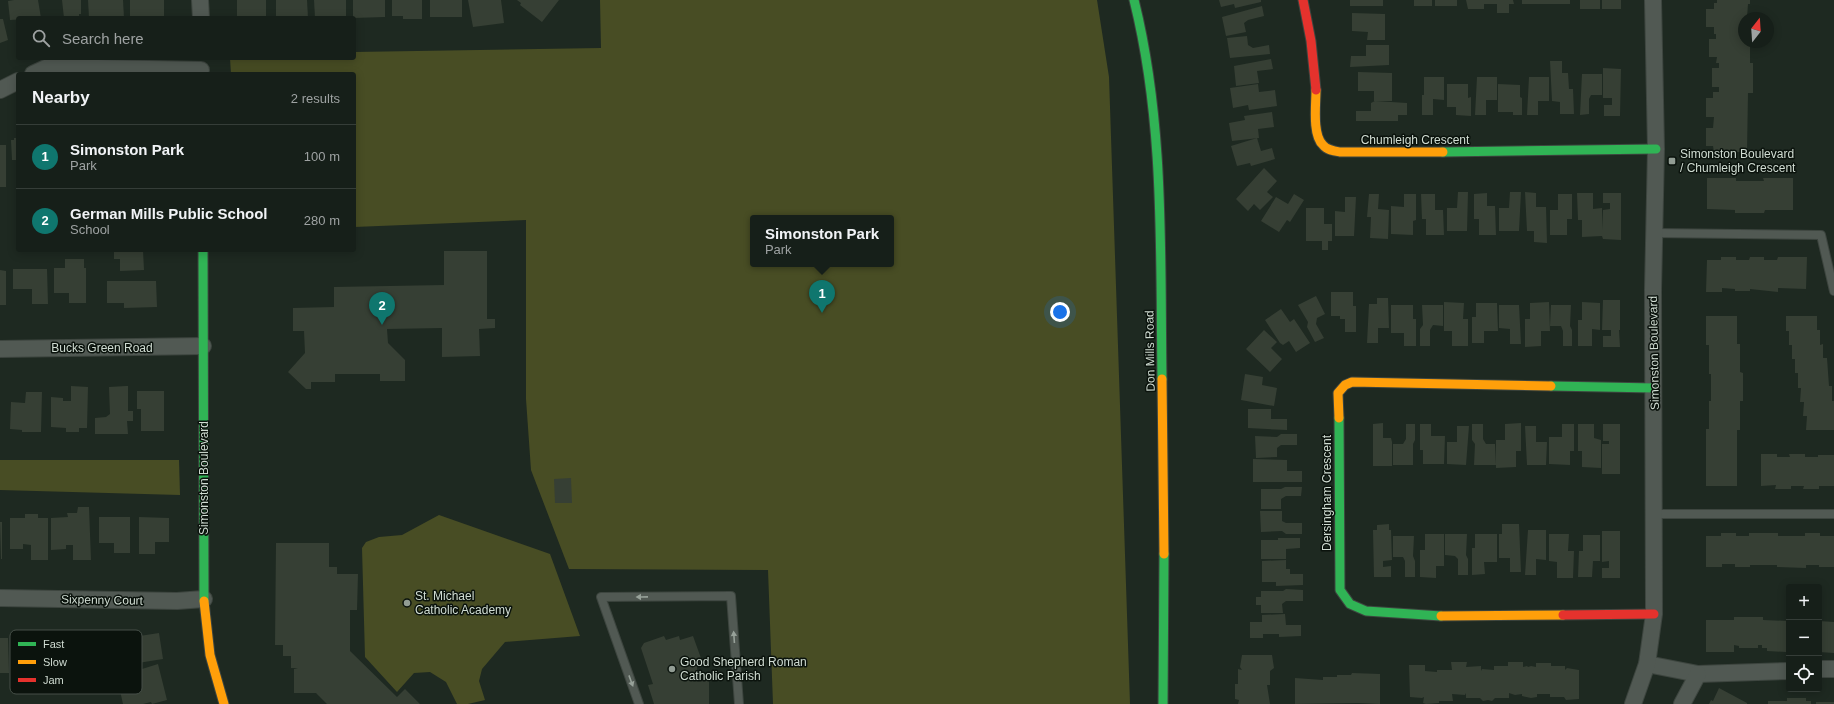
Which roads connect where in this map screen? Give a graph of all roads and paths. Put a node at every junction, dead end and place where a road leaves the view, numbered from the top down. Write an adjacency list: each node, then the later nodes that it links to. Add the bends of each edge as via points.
1 (200, 0): 5 (street)
2 (1134, 0): 30 (street, Don Mills Road, via 1150,67 1158,160 1163,419)
3 (1304, 0): 10 (street, Chumleigh Crescent, via 1316,84 1315,117 1322,144 1328,149 1340,152 1472,152)
4 (1653, 0): 10 (street, Simonston Boulevard)
5 (201, 16)
6 (201, 67): 7 (street, via 48,67)
7 (37, 72)
8 (16, 82): 9 (street)
9 (0, 90)
10 (1656, 148): 11 (street, Simonston Boulevard)
11 (1654, 233): 13 (lane, via 1820,235); 16 (street, Simonston Boulevard)
12 (203, 252): 14 (street, Simonston Boulevard)
13 (1834, 291)
14 (204, 346): 15 (street, Bucks Green Road); 20 (street, Simonston Boulevard)
15 (0, 349)
16 (1654, 388): 17 (street, Simonston Boulevard); 21 (street, Dersingham Crescent, via 1352,382 1338,392 1338,439 1340,590 1344,599 1354,608 1443,616)
17 (1654, 514): 18 (lane); 21 (street, Simonston Boulevard)
18 (1834, 514)
19 (0, 598): 20 (street, Sixpenny Court)
20 (204, 599): 27 (street, Simonston Boulevard, via 210,655)
21 (1654, 614): 22 (street, Simonston Boulevard)
22 (1647, 664): 26 (street); 31 (street, Simonston Boulevard)
23 (1822, 669): 24 (street)
24 (1834, 669)
25 (1786, 671): 26 (street)
26 (1698, 674): 32 (street)
27 (224, 704)
28 (639, 704): 29 (lane, one-way to 28, via 731,596 601,598)
29 (739, 704)
30 (1163, 704)
31 (1633, 704)
32 (1682, 704)

